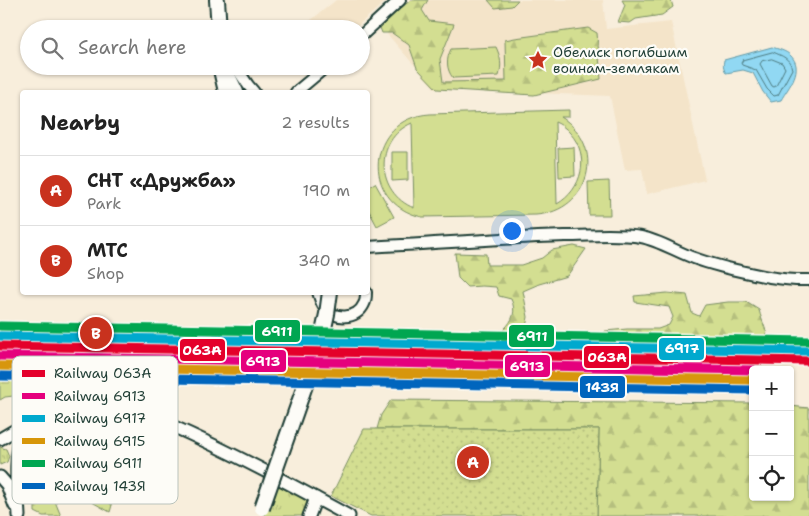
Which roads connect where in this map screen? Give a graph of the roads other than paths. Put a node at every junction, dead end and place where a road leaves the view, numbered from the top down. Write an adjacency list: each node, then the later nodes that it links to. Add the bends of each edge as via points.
1 (217, 0): 3 (main road)
2 (400, 0): 4 (street)
3 (219, 20)
4 (370, 28)
5 (220, 75): 9 (street)
6 (228, 75): 10 (main road)
7 (241, 75): 11 (street)
8 (316, 75): 12 (street)
9 (224, 90)
10 (235, 90)
11 (252, 90)
12 (298, 90)
13 (370, 247): 14 (street, via 600,235 641,237 720,266 782,279)
14 (809, 280)
15 (319, 295): 17 (street, via 328,312 339,316 358,312 364,305)
16 (330, 295): 27 (main road, bridge, via 322,337)
17 (366, 295)
18 (178, 429): 25 (street)
19 (12, 432): 20 (street)
20 (0, 439): 21 (street)
21 (12, 444)
22 (12, 470): 23 (street)
23 (0, 476): 24 (street)
24 (12, 498)
25 (316, 498): 29 (street); 30 (street)
26 (14, 504): 28 (street)
27 (260, 512)
28 (18, 516)
29 (309, 516)
30 (349, 516)

